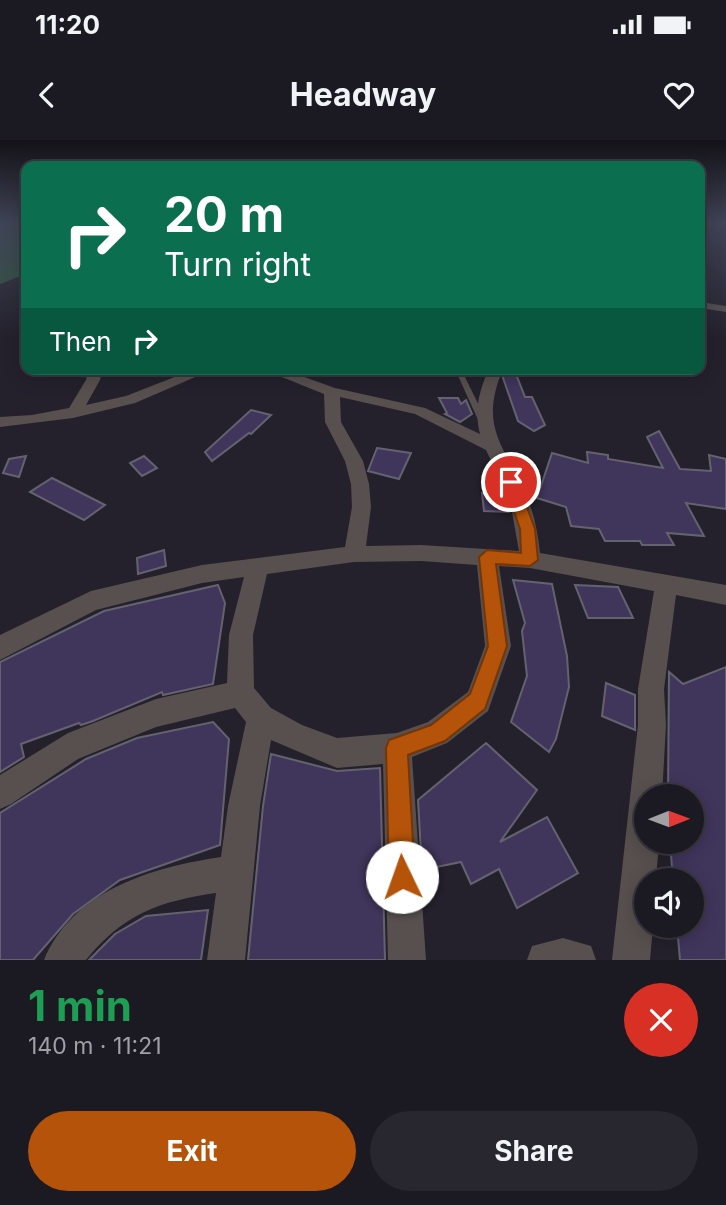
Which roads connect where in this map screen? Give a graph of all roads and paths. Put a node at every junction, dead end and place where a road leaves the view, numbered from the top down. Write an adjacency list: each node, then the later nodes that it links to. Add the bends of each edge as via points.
1 (705, 306): 2 (street)
2 (726, 309)
3 (93, 375): 9 (street)
4 (193, 375): 9 (street, via 130,400)
5 (285, 375): 8 (street)
6 (461, 375): 11 (lane)
7 (493, 375): 11 (street, via 483,397)
8 (331, 391): 12 (street, via 420,411); 13 (street, via 336,402 332,419 339,440 359,473 362,496)
9 (73, 413): 10 (street)
10 (1, 421)
11 (483, 422): 12 (street)
12 (492, 446): 15 (street, via 520,503)
13 (354, 554): 14 (street); 16 (street)
14 (487, 557): 15 (street); 22 (street, via 498,646 478,701 438,733)
15 (530, 560): 17 (street)
16 (258, 566): 19 (street, via 202,574 91,601); 20 (street, via 242,635)
17 (666, 584): 18 (street); 23 (street, via 652,689)
18 (726, 595)
19 (0, 648)
20 (240, 693): 21 (street); 24 (street, via 156,713 68,748)
21 (261, 718): 22 (street, via 337,753); 26 (street)
22 (397, 748): 29 (street)
23 (647, 784)
24 (0, 793)
25 (641, 854): 32 (street)
26 (236, 872): 27 (street, via 152,888 111,910); 28 (street)
27 (63, 960)
28 (226, 960)
29 (407, 960)
30 (546, 960): 31 (street)
31 (577, 960)
32 (631, 960)

